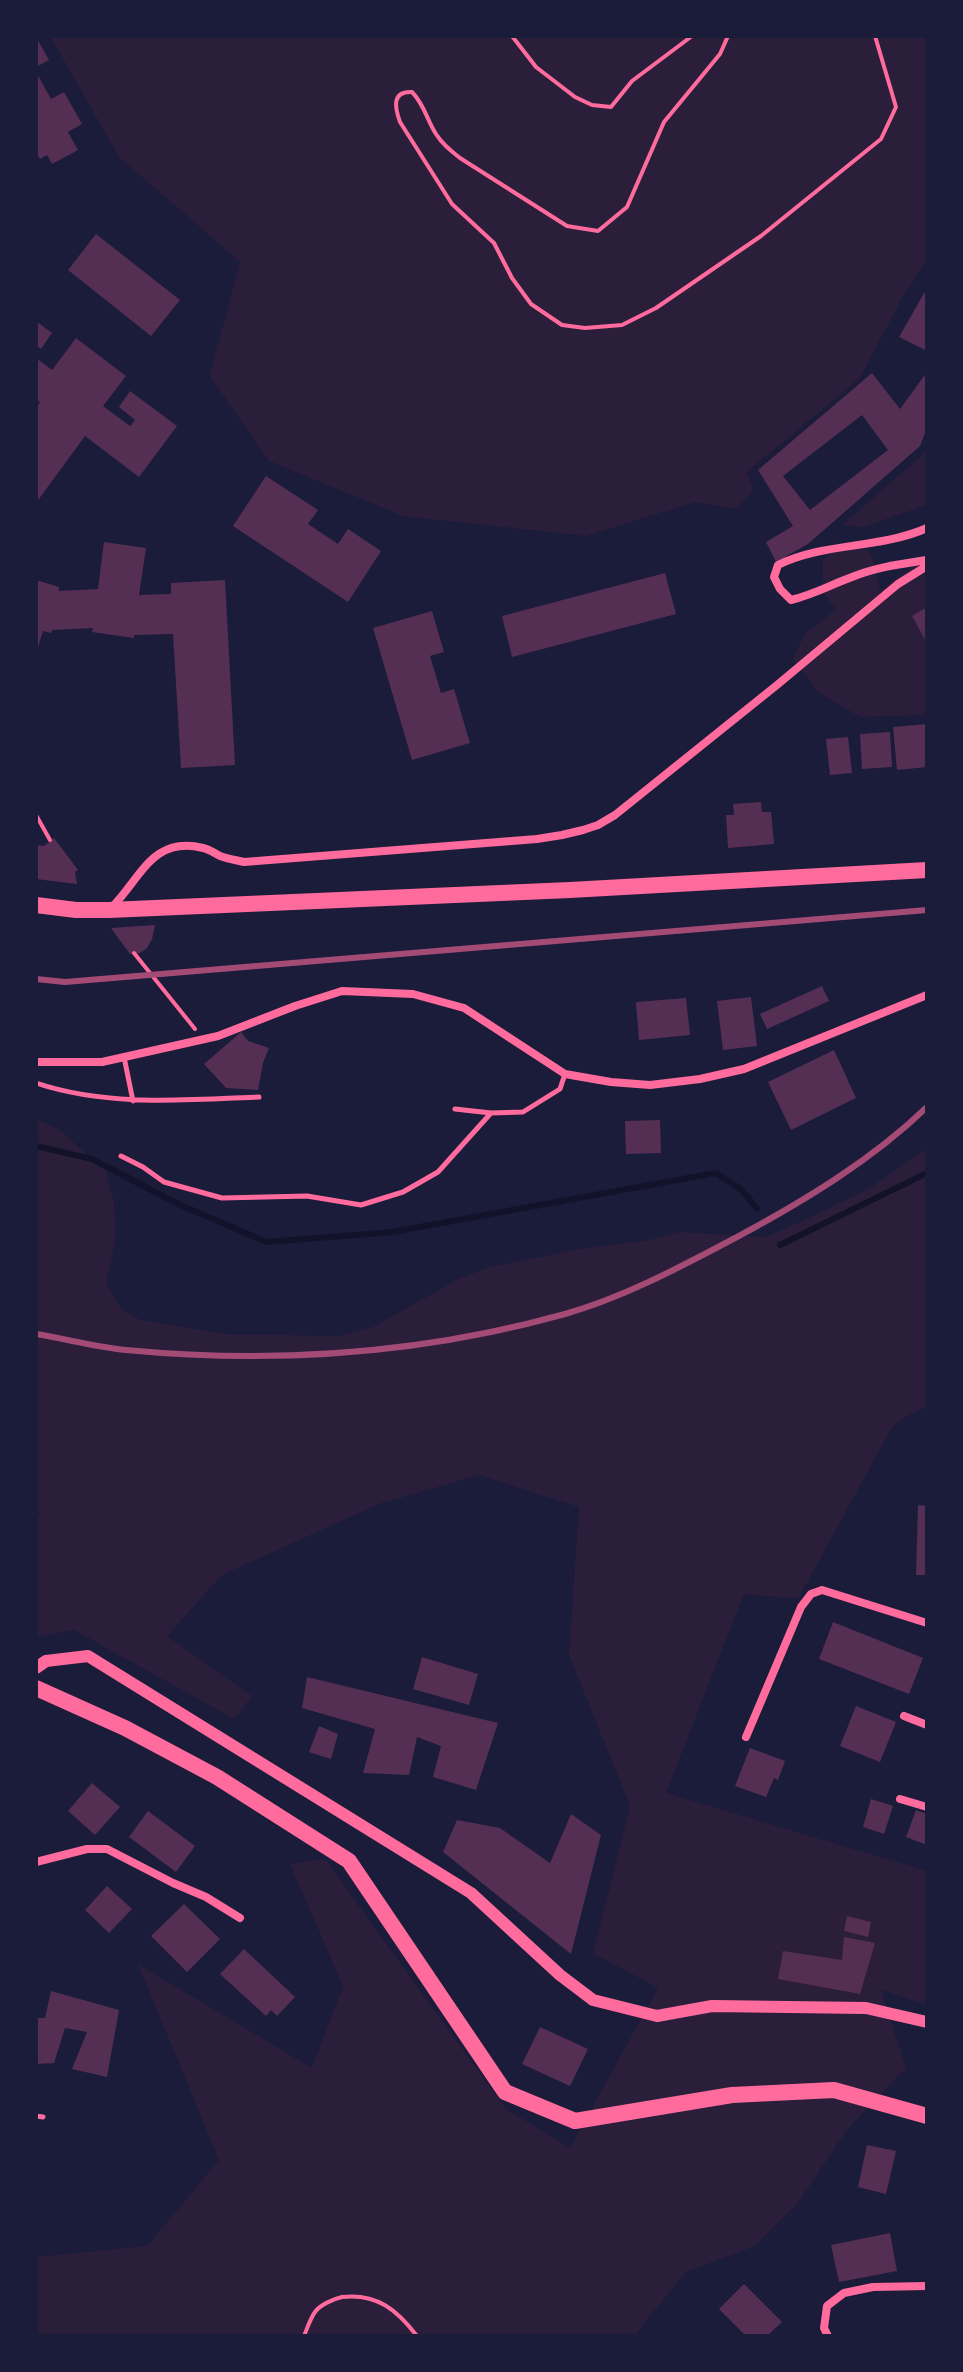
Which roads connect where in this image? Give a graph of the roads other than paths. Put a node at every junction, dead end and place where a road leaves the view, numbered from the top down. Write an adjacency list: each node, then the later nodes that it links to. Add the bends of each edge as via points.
1 (927, 528): 2 (street, via 876,544 789,560 778,565 774,577 791,600 887,566)
2 (927, 563): 5 (street, via 598,825 537,839 244,862 206,848 176,847 150,860)
3 (927, 870): 5 (main road)
4 (36, 905): 5 (main road)
5 (109, 910)
6 (927, 995): 9 (street, via 744,1069 700,1079 650,1085)
7 (124, 1057): 8 (street); 9 (street, via 218,1036 342,991 413,994 464,1008); 12 (lane)
8 (36, 1062)
9 (565, 1074): 14 (lane, via 560,1089 523,1112)
10 (36, 1083): 12 (lane)
11 (259, 1097): 12 (lane)
12 (133, 1101)
13 (455, 1109): 14 (lane)
14 (491, 1113): 15 (lane, via 438,1172 403,1192 361,1205 307,1196 222,1198 164,1182)
15 (121, 1156)
16 (927, 1623): 21 (street, via 822,1590 811,1594)
17 (36, 1668): 26 (street, via 46,1661 88,1656 471,1893 593,2000 657,2016 712,2006 866,2008)
18 (36, 1688): 27 (main road, via 217,1777 349,1861 505,2092 575,2121 732,2095 834,2090)
19 (904, 1716): 20 (street)
20 (927, 1725)
21 (746, 1737)
22 (900, 1799): 23 (street)
23 (927, 1807)
24 (36, 1862): 25 (street, via 107,1849)
25 (240, 1918)
26 (927, 2022)
27 (927, 2116)
28 (927, 2286): 29 (street, via 844,2293 827,2306)
29 (828, 2336)

